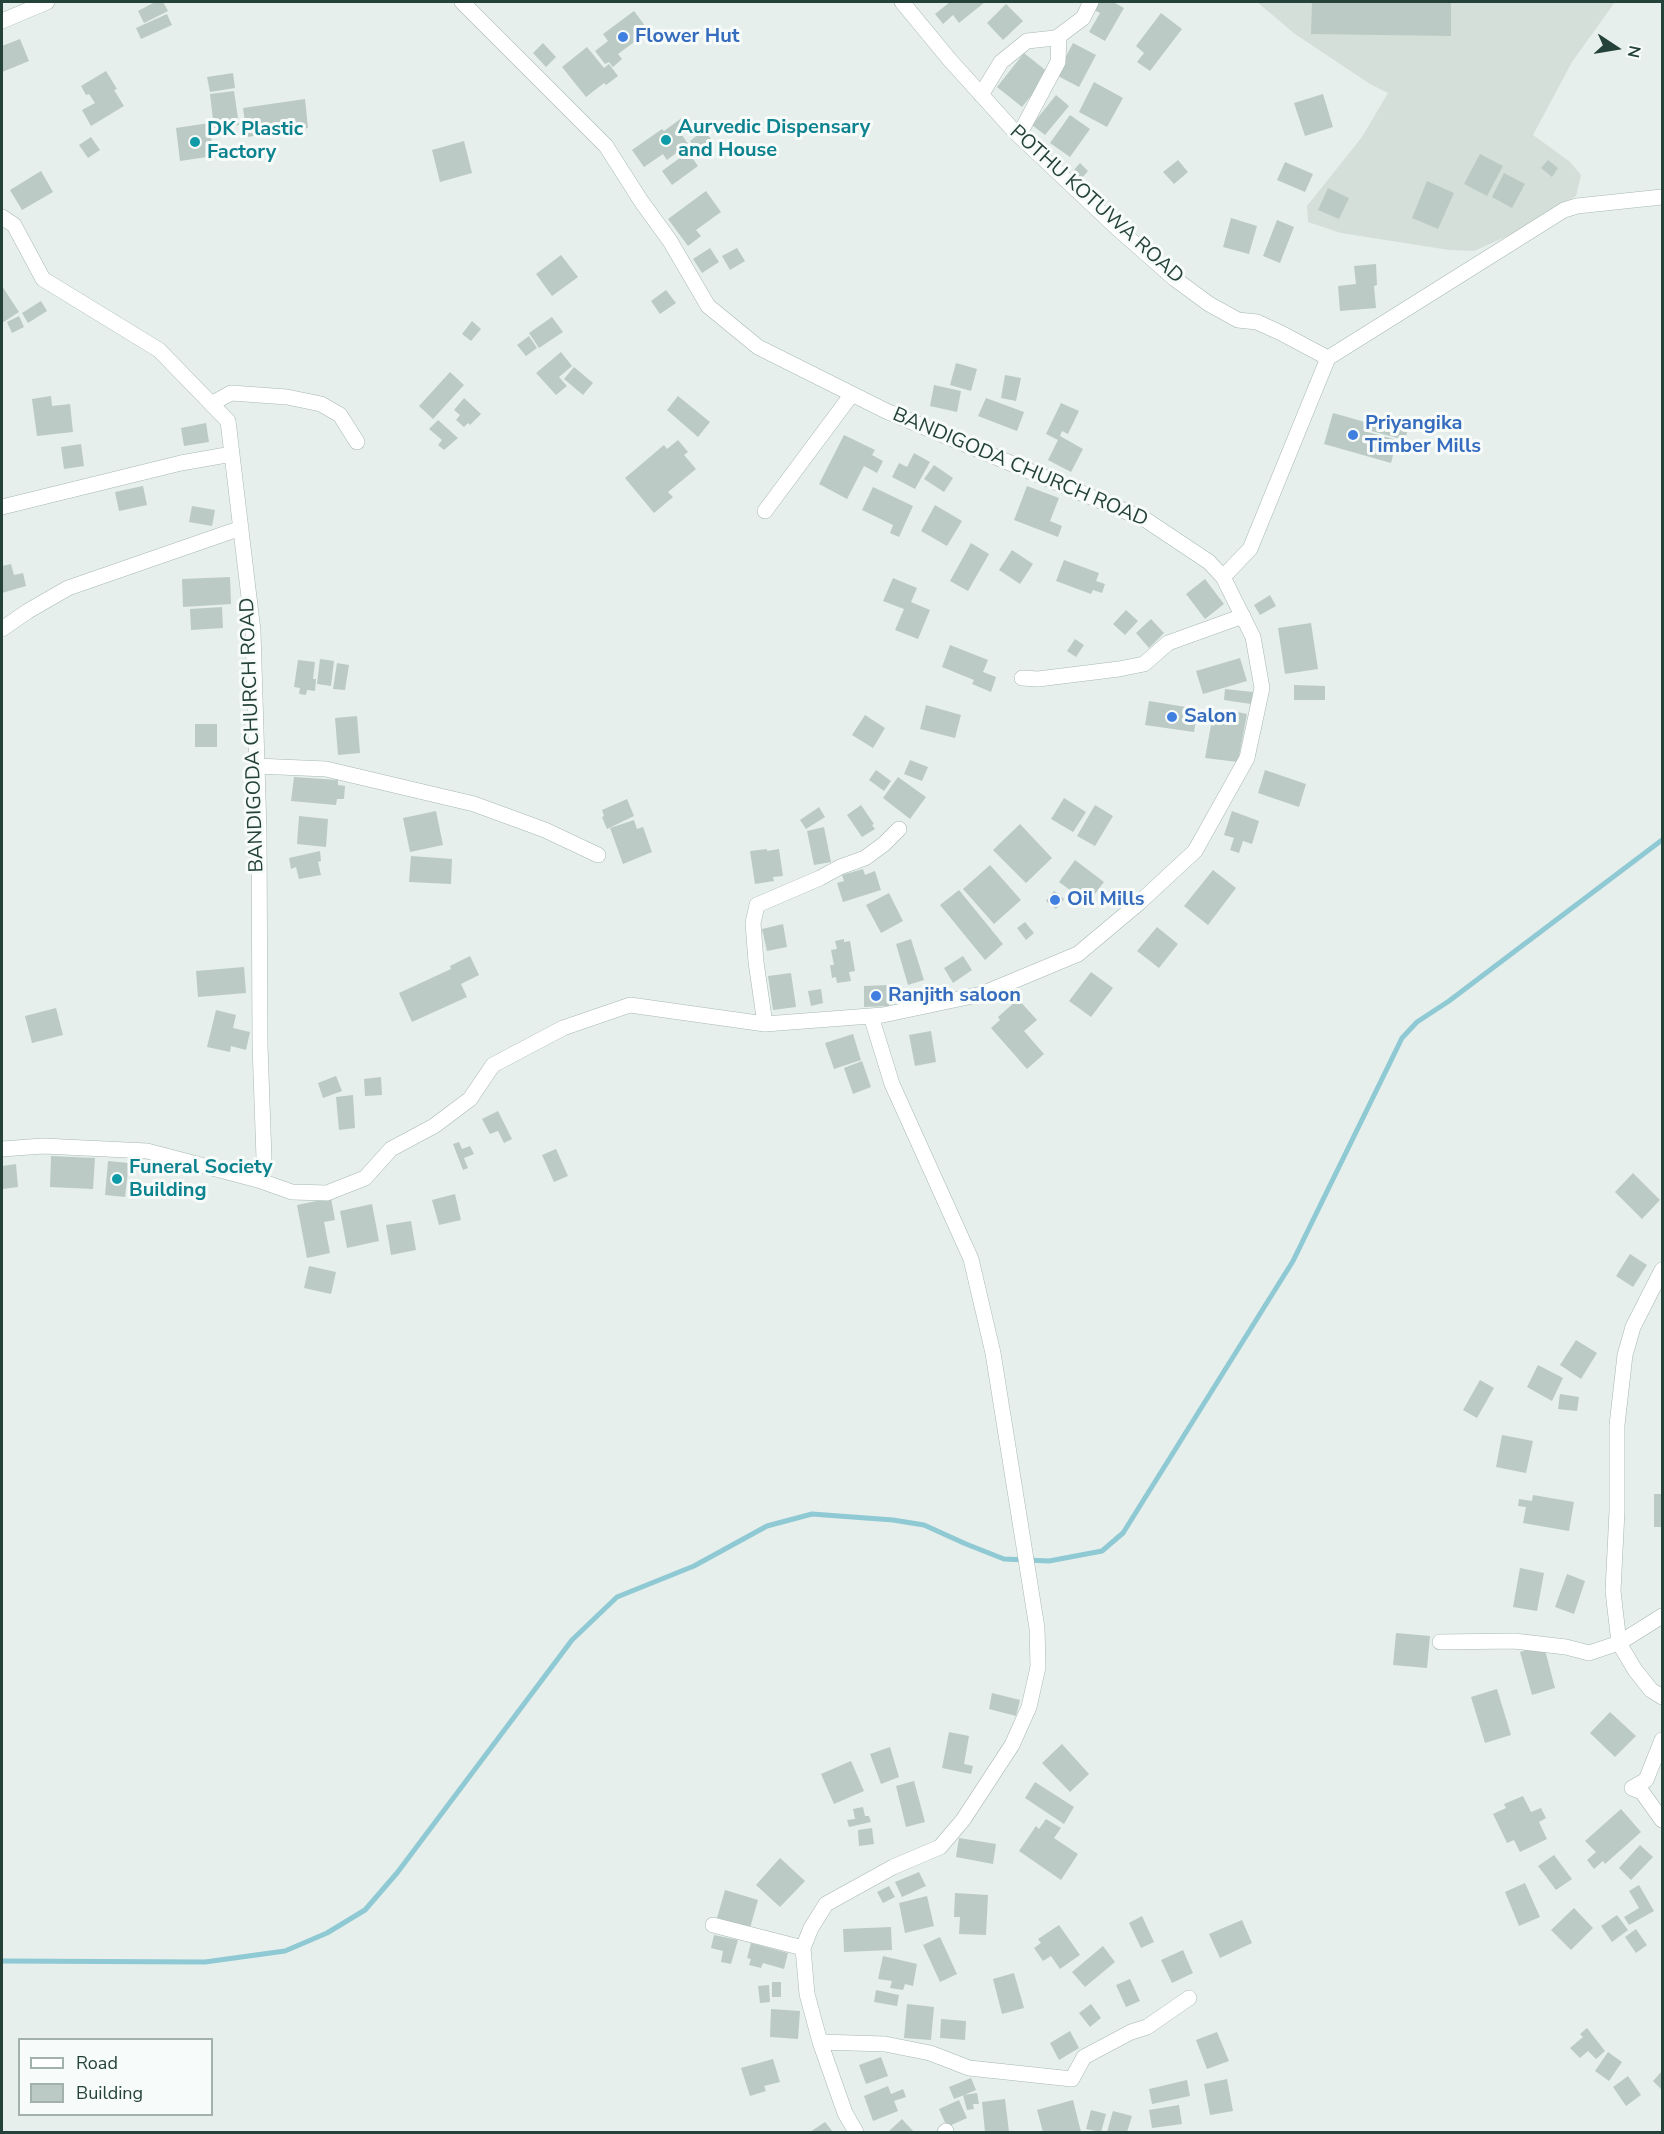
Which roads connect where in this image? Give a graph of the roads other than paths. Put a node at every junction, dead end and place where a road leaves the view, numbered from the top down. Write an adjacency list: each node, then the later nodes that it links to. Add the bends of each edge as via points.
1 (47, 2): 5 (street)
2 (462, 2): 12 (street, BANDIGODA CHURCH ROAD, via 606,146 708,306 758,347)
3 (902, 2): 7 (street, POTHU KOTUWA ROAD)
4 (1091, 2): 6 (street, via 1083,18)
5 (2, 21)
6 (1059, 36): 7 (street, via 1027,41 1001,62); 8 (street, via 1058,62)
7 (981, 95): 8 (street, POTHU KOTUWA ROAD)
8 (1019, 135): 11 (street, POTHU KOTUWA ROAD, via 1117,228 1209,304 1238,320 1257,322)
9 (1662, 197): 11 (street, via 1564,210)
10 (2, 218): 13 (street, BANDIGODA CHURCH ROAD, via 14,225 43,279 159,350)
11 (1328, 358): 19 (street, via 1250,549)
12 (852, 394): 17 (street); 19 (street, BANDIGODA CHURCH ROAD, via 1146,520 1209,562)
13 (212, 404): 14 (street, via 231,393 321,404 340,415); 15 (street, BANDIGODA CHURCH ROAD, via 228,421)
14 (357, 442)
15 (232, 454): 16 (street); 18 (street, BANDIGODA CHURCH ROAD)
16 (2, 507)
17 (765, 511)
18 (241, 528): 21 (street, via 68,588); 23 (street, BANDIGODA CHURCH ROAD, via 253,631)
19 (1223, 577): 20 (street)
20 (1243, 616): 22 (street, via 1168,643 1144,664); 26 (street, via 1253,637 1262,688 1247,758 1195,851 1078,954 982,994)
21 (2, 629)
22 (1022, 678)
23 (256, 766): 25 (street, via 326,769 474,804); 29 (street, BANDIGODA CHURCH ROAD, via 264,1159)
24 (899, 829): 27 (street, via 866,858 757,905 753,923)
25 (598, 855)
26 (871, 1016): 27 (street); 38 (street, via 892,1084 971,1259 993,1353 1037,1628 1038,1667 1029,1707 1012,1745 963,1820 940,1847 826,1904)
27 (765, 1024): 29 (street, via 630,1005 563,1028 493,1065 470,1099 391,1149 365,1178 327,1193 292,1192)
28 (2, 1149): 29 (street, via 43,1146 147,1151)
29 (258, 1180)
30 (1662, 1270): 33 (street, via 1633,1327 1625,1355 1618,1413 1613,1591)
31 (1662, 1616): 33 (street)
32 (1440, 1642): 33 (street, via 1515,1641 1589,1653)
33 (1619, 1642): 34 (street, via 1635,1670)
34 (1662, 1697)
35 (1662, 1740): 36 (street, via 1646,1780 1632,1788 1641,1792)
36 (1662, 1820)
37 (713, 1925): 38 (street)
38 (802, 1948): 40 (street, via 807,1994)
39 (1189, 1998): 40 (street, via 1147,2027 1084,2057 1072,2079 969,2068 930,2053 885,2044)
40 (820, 2042): 41 (street)
41 (856, 2133)

